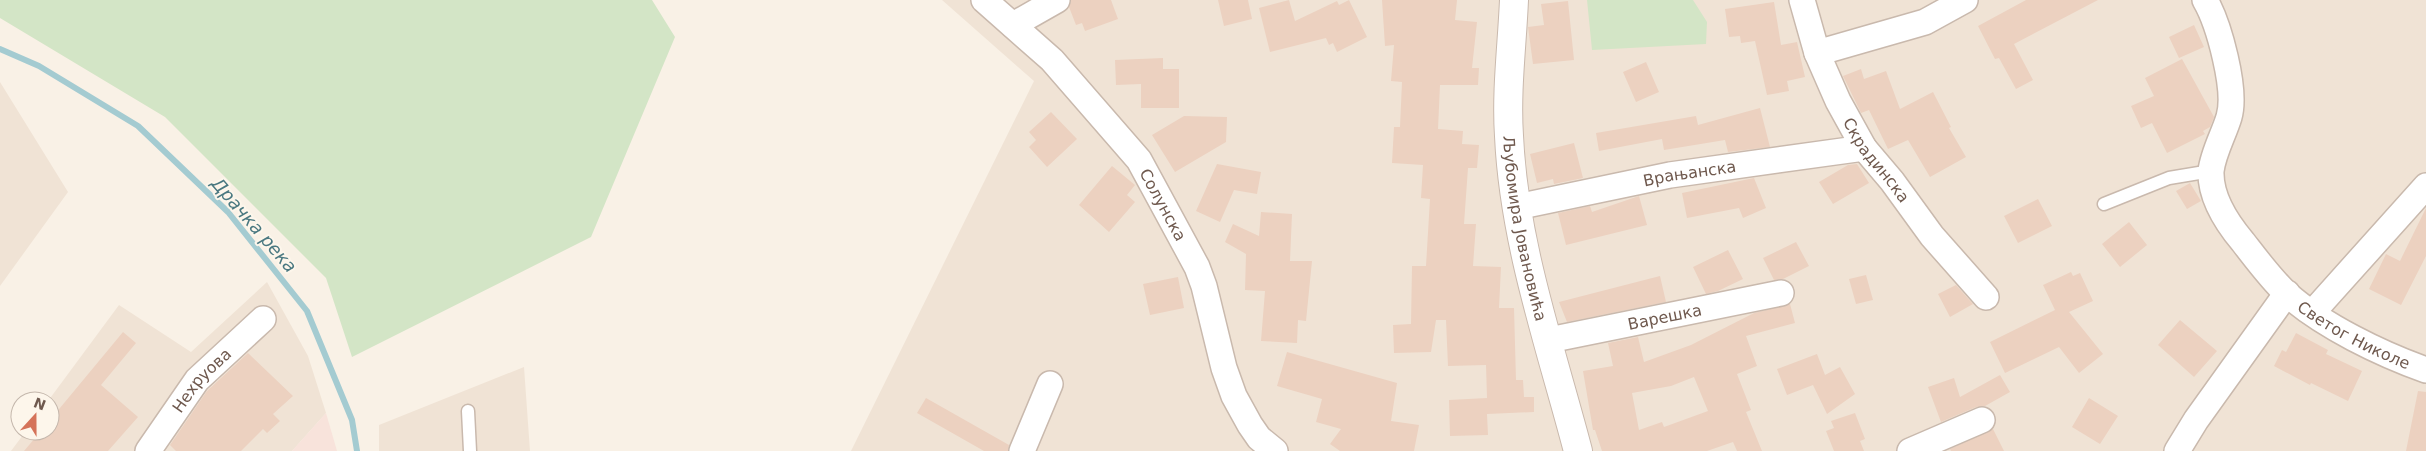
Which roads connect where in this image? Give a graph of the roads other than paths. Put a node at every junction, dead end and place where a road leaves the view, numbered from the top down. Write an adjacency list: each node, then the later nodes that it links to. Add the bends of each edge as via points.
1 (984, 0): 7 (street, Солунска)
2 (1057, 0): 7 (street)
3 (1514, 0): 13 (street, Љубомира Јовановића, via 1508,102)
4 (1802, 0): 8 (street, Скрадинска)
5 (1965, 0): 8 (street, via 1925,22)
6 (2205, 0): 10 (street, via 2224,49 2231,102)
7 (1013, 25): 27 (street, Солунска, via 1052,60 1139,160 1197,267 1234,396 1250,426)
8 (1817, 53): 9 (street, Скрадинска)
9 (1864, 148): 13 (street, Врањанска, via 1670,176); 16 (street, Скрадинска, via 1932,236)
10 (2211, 171): 12 (lane, via 2169,178); 15 (street, Светог Николе, via 2214,191 2227,224)
11 (2426, 186): 17 (street)
12 (2104, 204)
13 (1517, 207): 19 (street, Љубомира Јовановића, via 1529,270)
14 (1781, 293): 19 (street, Варешка)
15 (2287, 293): 17 (street, Светог Николе); 30 (street)
16 (1986, 297)
17 (2314, 312): 20 (street, Светог Николе, via 2345,334)
18 (264, 319): 24 (street, Нехруова, via 197,380)
19 (1549, 340): 28 (street, Љубомира Јовановића)
20 (2426, 370)
21 (1050, 384): 26 (street)
22 (468, 411): 25 (lane)
23 (1982, 420): 29 (street)
24 (148, 451)
25 (470, 451)
26 (1022, 451)
27 (1274, 451)
28 (1578, 451)
29 (1910, 451)
30 (2177, 451)

